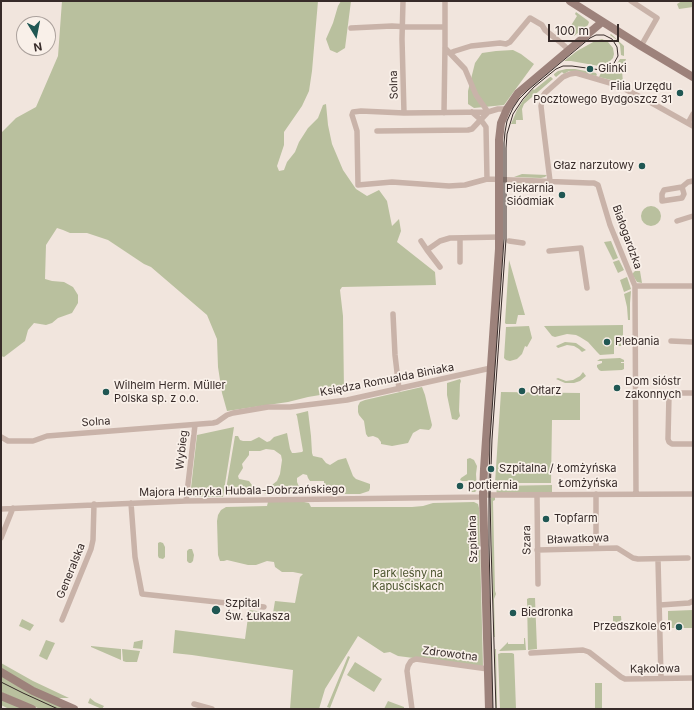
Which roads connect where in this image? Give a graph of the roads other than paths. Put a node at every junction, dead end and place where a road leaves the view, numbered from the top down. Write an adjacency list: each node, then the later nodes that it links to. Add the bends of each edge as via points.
1 (403, 1): 7 (street, Solna)
2 (445, 1): 6 (street)
3 (570, 1): 5 (street)
4 (631, 1): 9 (street, via 657,18)
5 (602, 22): 9 (street); 11 (street)
6 (445, 26): 7 (street); 10 (street)
7 (402, 27): 8 (street); 17 (street, Solna)
8 (351, 28)
9 (641, 46): 13 (street)
10 (445, 48): 12 (street); 18 (street)
11 (569, 50): 12 (street, via 530,18 506,44 471,46); 14 (street, Szpitalna, via 530,82)
12 (450, 53): 16 (street, via 465,69 476,95)
13 (693, 77)
14 (507, 108): 16 (street, Solna); 24 (street, Szpitalna, via 500,128)
15 (472, 112): 16 (street, Solna); 18 (street, Solna); 20 (street)
16 (488, 112): 20 (street)
17 (404, 113): 18 (street, Solna); 23 (street, Białogardzka, via 353,112 357,131 358,185 392,182 449,186)
18 (444, 113)
19 (693, 114): 21 (street)
20 (481, 120): 22 (street, via 468,130); 23 (street, via 486,127)
21 (690, 125): 26 (street, via 610,83 576,73 566,75 543,96 542,102)
22 (377, 131)
23 (487, 179): 24 (street, Białogardzka)
24 (499, 179): 26 (street, Białogardzka); 30 (street, Szpitalna)
25 (693, 180): 27 (street)
26 (550, 181): 39 (street, Białogardzka, via 589,182 598,185 610,225)
27 (682, 187)
28 (693, 216): 29 (street)
29 (677, 222)
30 (500, 237): 31 (street); 45 (street, Szpitalna)
31 (460, 238): 35 (street, via 445,239); 37 (street)
32 (421, 241): 35 (street)
33 (510, 241): 34 (street)
34 (524, 244)
35 (427, 250): 38 (street)
36 (549, 251): 41 (street, via 581,248)
37 (460, 262)
38 (440, 267)
39 (635, 286): 40 (street, Białogardzka); 52 (street)
40 (693, 286)
41 (587, 288)
42 (393, 314): 46 (street)
43 (671, 341): 44 (street)
44 (693, 342)
45 (491, 368): 46 (street, Księdza Romualda Biniaka); 55 (street, Szpitalna)
46 (399, 389): 48 (street, Księdza Romualda Biniaka, via 347,400 233,413 213,423)
47 (693, 393): 50 (street, via 670,393 668,439 672,444)
48 (195, 425): 49 (street, Solna, via 47,436 33,441 8,442); 56 (street, Wybieg)
49 (1, 437)
50 (693, 444)
51 (596, 494): 52 (street, Łomżyńska); 54 (street, Łomżyńska); 62 (street)
52 (636, 494): 53 (street, Łomżyńska)
53 (693, 494)
54 (537, 495): 55 (street, Łomżyńska); 63 (street, Szara)
55 (483, 496): 56 (street, Majora Henryka Hubala-Dobrzańskiego); 72 (street, Szpitalna)
56 (186, 501): 57 (street, Majora Henryka Hubala-Dobrzańskiego)
57 (131, 502): 58 (street, Majora Henryka Hubala-Dobrzańskiego); 69 (street, via 135,557 142,594)
58 (94, 504): 59 (street, Majora Henryka Hubala-Dobrzańskiego); 70 (street, Generalska, via 93,540)
59 (13, 508): 60 (street, Majora Henryka Hubala-Dobrzańskiego); 61 (street)
60 (1, 509)
61 (1, 538)
62 (596, 548): 63 (street, Bławatkowa); 65 (street, Bławatkowa, via 617,548 633,558)
63 (537, 550): 66 (street, Szara)
64 (688, 558): 65 (street, Bławatkowa)
65 (658, 560): 68 (street)
66 (538, 584)
67 (693, 601): 68 (street)
68 (660, 605): 74 (street)
69 (264, 607)
70 (62, 620)
71 (531, 653): 74 (street, Kąkolowa, via 583,650 625,679)
72 (488, 669): 81 (street, Zdrowotna, via 416,659 407,670); 82 (street, Szpitalna)
73 (1, 672): 79 (street, via 33,691)
74 (661, 678): 75 (street, Kąkolowa)
75 (693, 678)
76 (1, 696): 78 (street)
77 (194, 704): 80 (street)
78 (32, 709)
79 (74, 709)
80 (212, 709)
81 (412, 709)
82 (489, 709)

